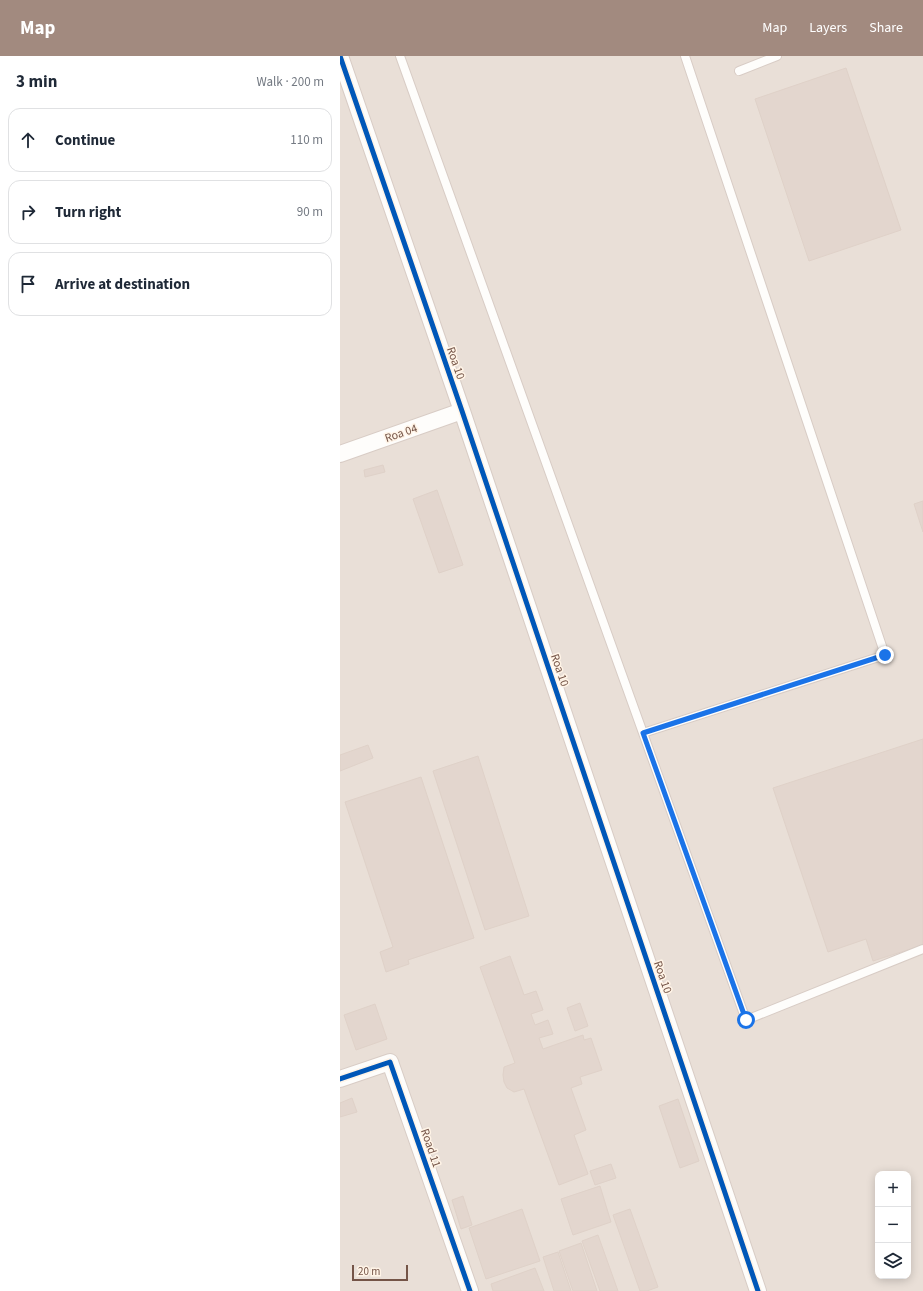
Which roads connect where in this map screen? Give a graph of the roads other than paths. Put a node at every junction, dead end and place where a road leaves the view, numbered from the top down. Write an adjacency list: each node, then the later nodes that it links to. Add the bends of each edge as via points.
1 (340, 56): 6 (street, Roa 10)
2 (400, 56): 8 (lane)
3 (685, 56): 8 (lane, via 885,655)
4 (777, 56): 5 (lane)
5 (739, 71)
6 (462, 411): 7 (street, Roa 04); 12 (street, Roa 10)
7 (340, 454)
8 (643, 733): 9 (lane, via 746,1020)
9 (923, 949)
10 (340, 1079): 11 (street, Road 11, via 390,1062)
11 (470, 1291)
12 (758, 1291)

